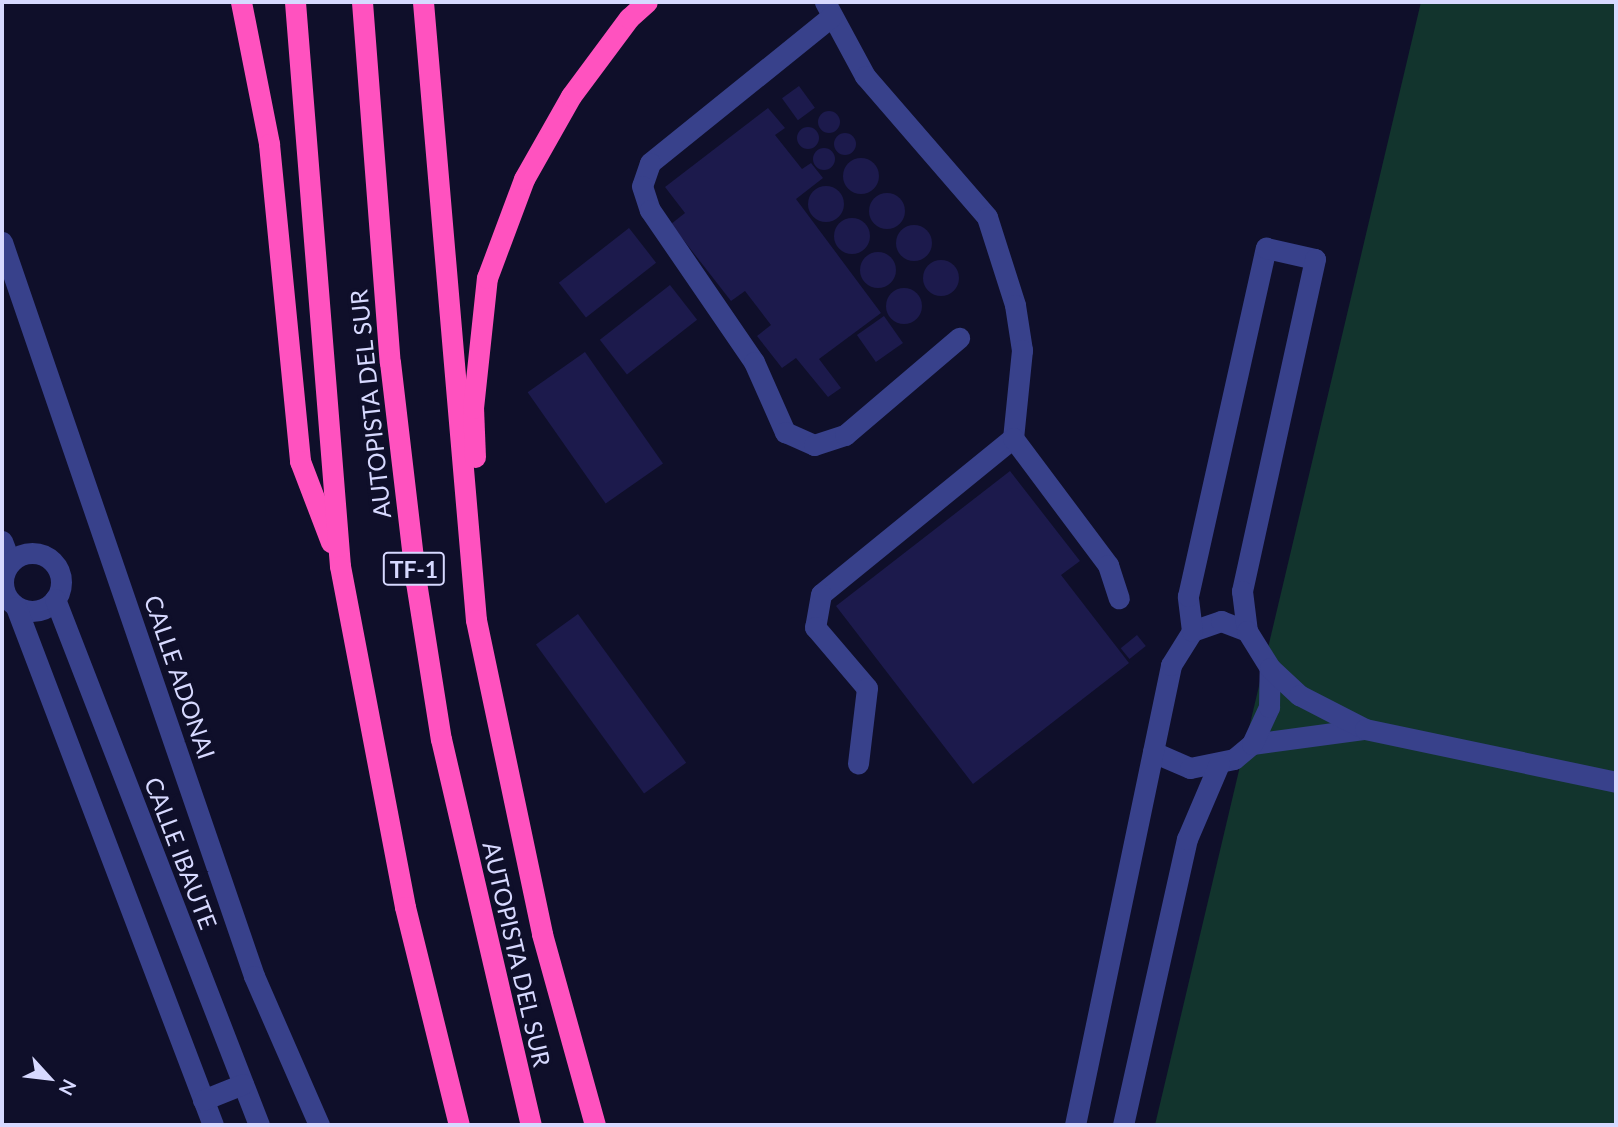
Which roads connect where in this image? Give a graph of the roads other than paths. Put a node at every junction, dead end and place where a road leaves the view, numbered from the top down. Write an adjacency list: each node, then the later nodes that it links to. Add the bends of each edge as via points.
1 (241, 2): 12 (highway, via 270,145 300,461)
2 (295, 2): 12 (highway, AUTOPISTA DEL SUR)
3 (362, 2): 32 (highway, AUTOPISTA DEL SUR / TF-1, via 390,362 416,582 441,739)
4 (424, 2): 16 (highway)
5 (647, 2): 16 (highway, via 629,18 571,96 524,179 487,278 474,408)
6 (828, 9): 8 (street, via 650,163 642,186 650,210 754,362 785,432 814,445 845,435); 9 (street, via 865,76 987,217 1015,305 1021,350)
7 (2, 242): 30 (street, CALLE ADONAI, via 254,976)
8 (959, 338)
9 (1013, 438): 13 (street, via 1108,565); 23 (street, via 821,594 815,627 867,688)
10 (2, 541): 11 (street)
11 (10, 562): 14 (street, via 26,553 51,560 60,574); 15 (street, via 3,573 4,593)
12 (340, 566): 31 (highway, AUTOPISTA DEL SUR, via 405,906)
13 (1119, 598)
14 (55, 599): 15 (street, via 33,611); 26 (street, CALLE IBAUTE)
15 (16, 607): 27 (street)
16 (475, 620): 33 (highway, via 542,934)
17 (1192, 631): 18 (street, via 1221,621); 18 (street, via 1188,596 1266,248 1315,259 1248,555 1242,591); 22 (street, via 1171,665)
18 (1247, 631): 19 (street)
19 (1270, 668): 20 (street, via 1300,695); 21 (street, via 1269,707)
20 (1365, 729): 21 (street); 25 (street)
21 (1252, 744): 24 (street)
22 (1153, 752): 24 (street, via 1190,768); 34 (street)
23 (858, 763)
24 (1219, 764): 35 (street, via 1187,839)
25 (1616, 782)
26 (243, 1084): 27 (street); 29 (street, CALLE IBAUTE)
27 (203, 1100): 28 (street)
28 (213, 1125)
29 (259, 1125)
30 (319, 1125)
31 (459, 1125)
32 (531, 1125)
33 (595, 1125)
34 (1075, 1125)
35 (1123, 1125)

